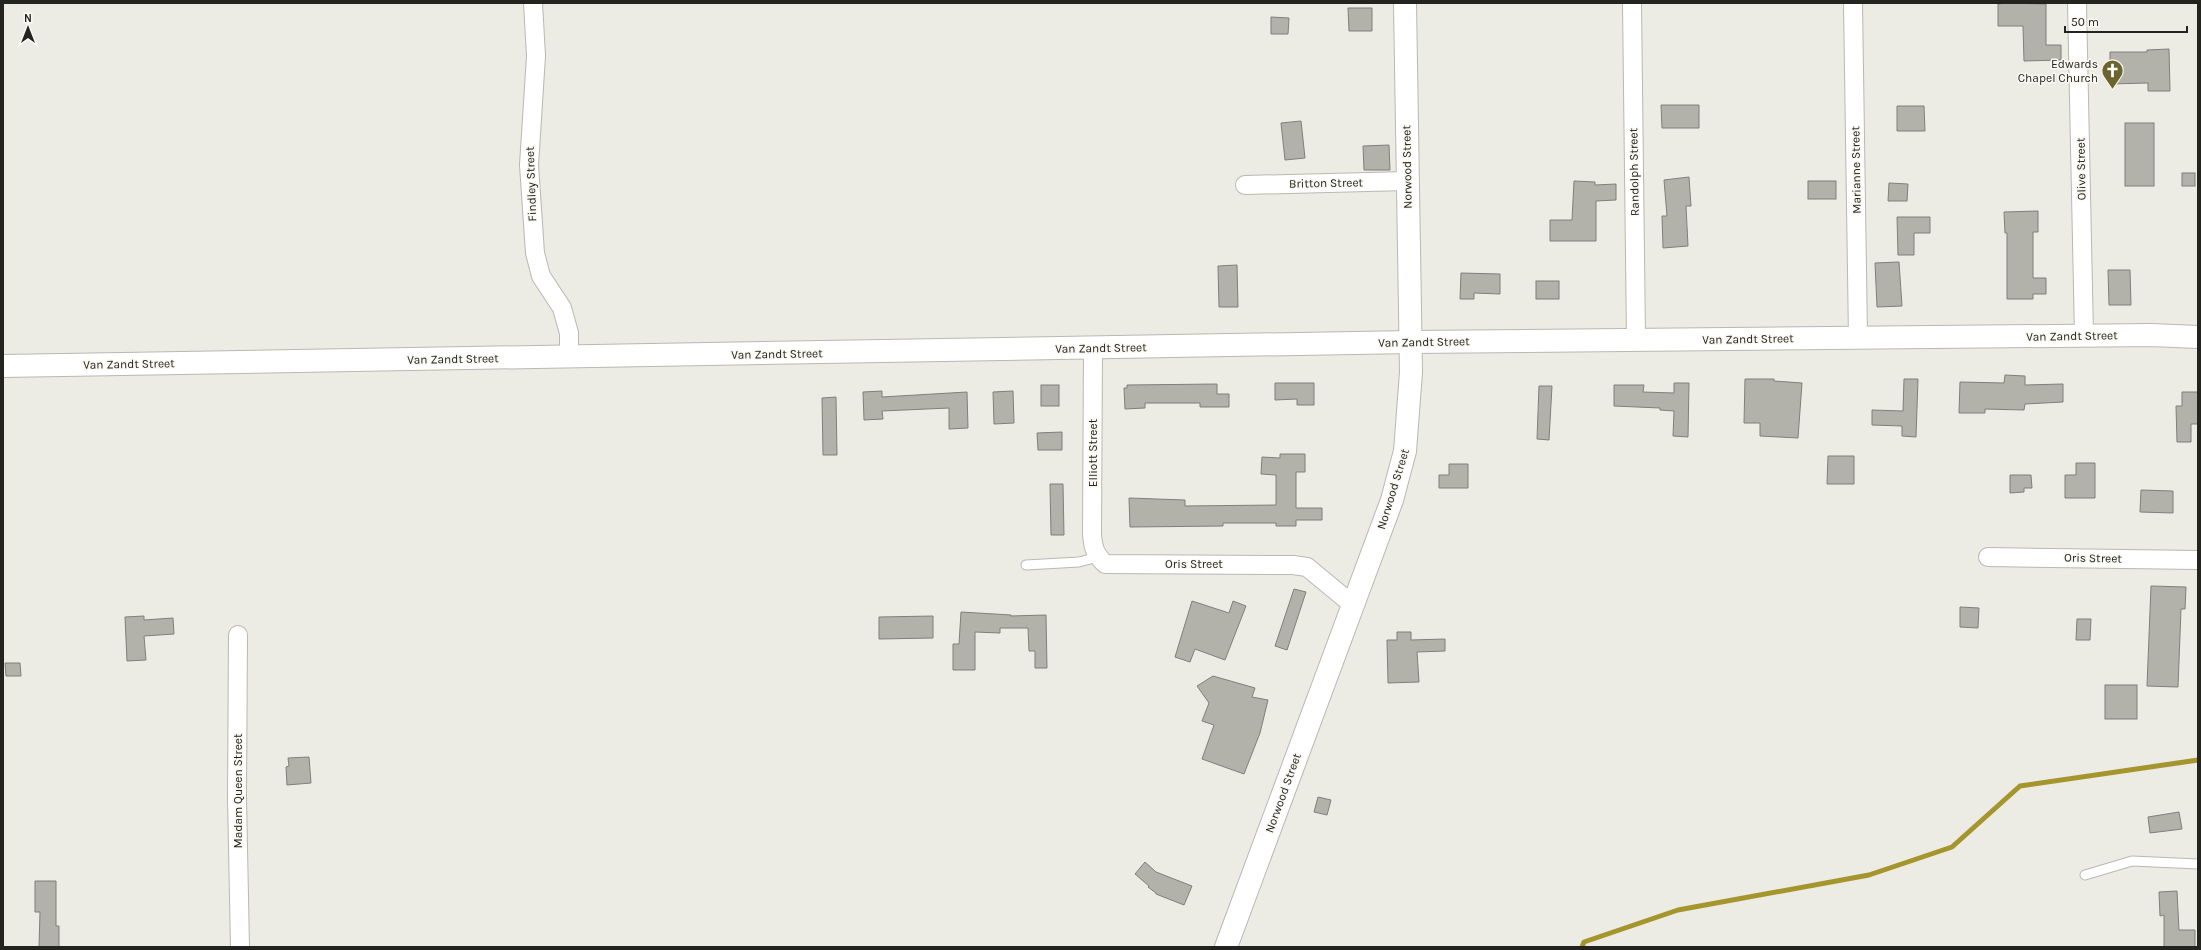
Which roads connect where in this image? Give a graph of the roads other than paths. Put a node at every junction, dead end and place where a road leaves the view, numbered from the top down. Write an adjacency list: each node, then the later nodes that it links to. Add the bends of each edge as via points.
1 (533, 3): 14 (street, Findley Street, via 536,56 529,165 535,253 541,276 562,308 569,333)
2 (1405, 3): 6 (street, Norwood Street)
3 (1632, 3): 11 (street, Randolph Street)
4 (1853, 3): 10 (street, Marianne Street)
5 (2077, 3): 8 (street, Olive Street)
6 (1407, 181): 7 (street, Britton Street); 12 (street, Norwood Street)
7 (1245, 185)
8 (2084, 336): 9 (street, Van Zandt Street); 10 (street, Van Zandt Street)
9 (2198, 337)
10 (1858, 338): 11 (street, Van Zandt Street)
11 (1636, 340): 12 (street, Van Zandt Street)
12 (1411, 342): 13 (street, Van Zandt Street); 20 (street, Norwood Street, via 1410,401 1405,451 1392,500)
13 (1093, 348): 14 (street, Van Zandt Street); 16 (street, Elliott Street, via 1092,534 1094,550)
14 (569, 357): 15 (street, Van Zandt Street)
15 (3, 366)
16 (1098, 556): 19 (lane, via 1079,562); 20 (street, Oris Street, via 1105,564 1306,567)
17 (1988, 557): 18 (street, Oris Street)
18 (2198, 560)
19 (1026, 565)
20 (1353, 605): 25 (street, Norwood Street)
21 (238, 635): 24 (street, Madam Queen Street, via 237,798)
22 (2198, 864): 23 (lane, via 2132,861)
23 (2085, 875)
24 (240, 947)
25 (1226, 947)

